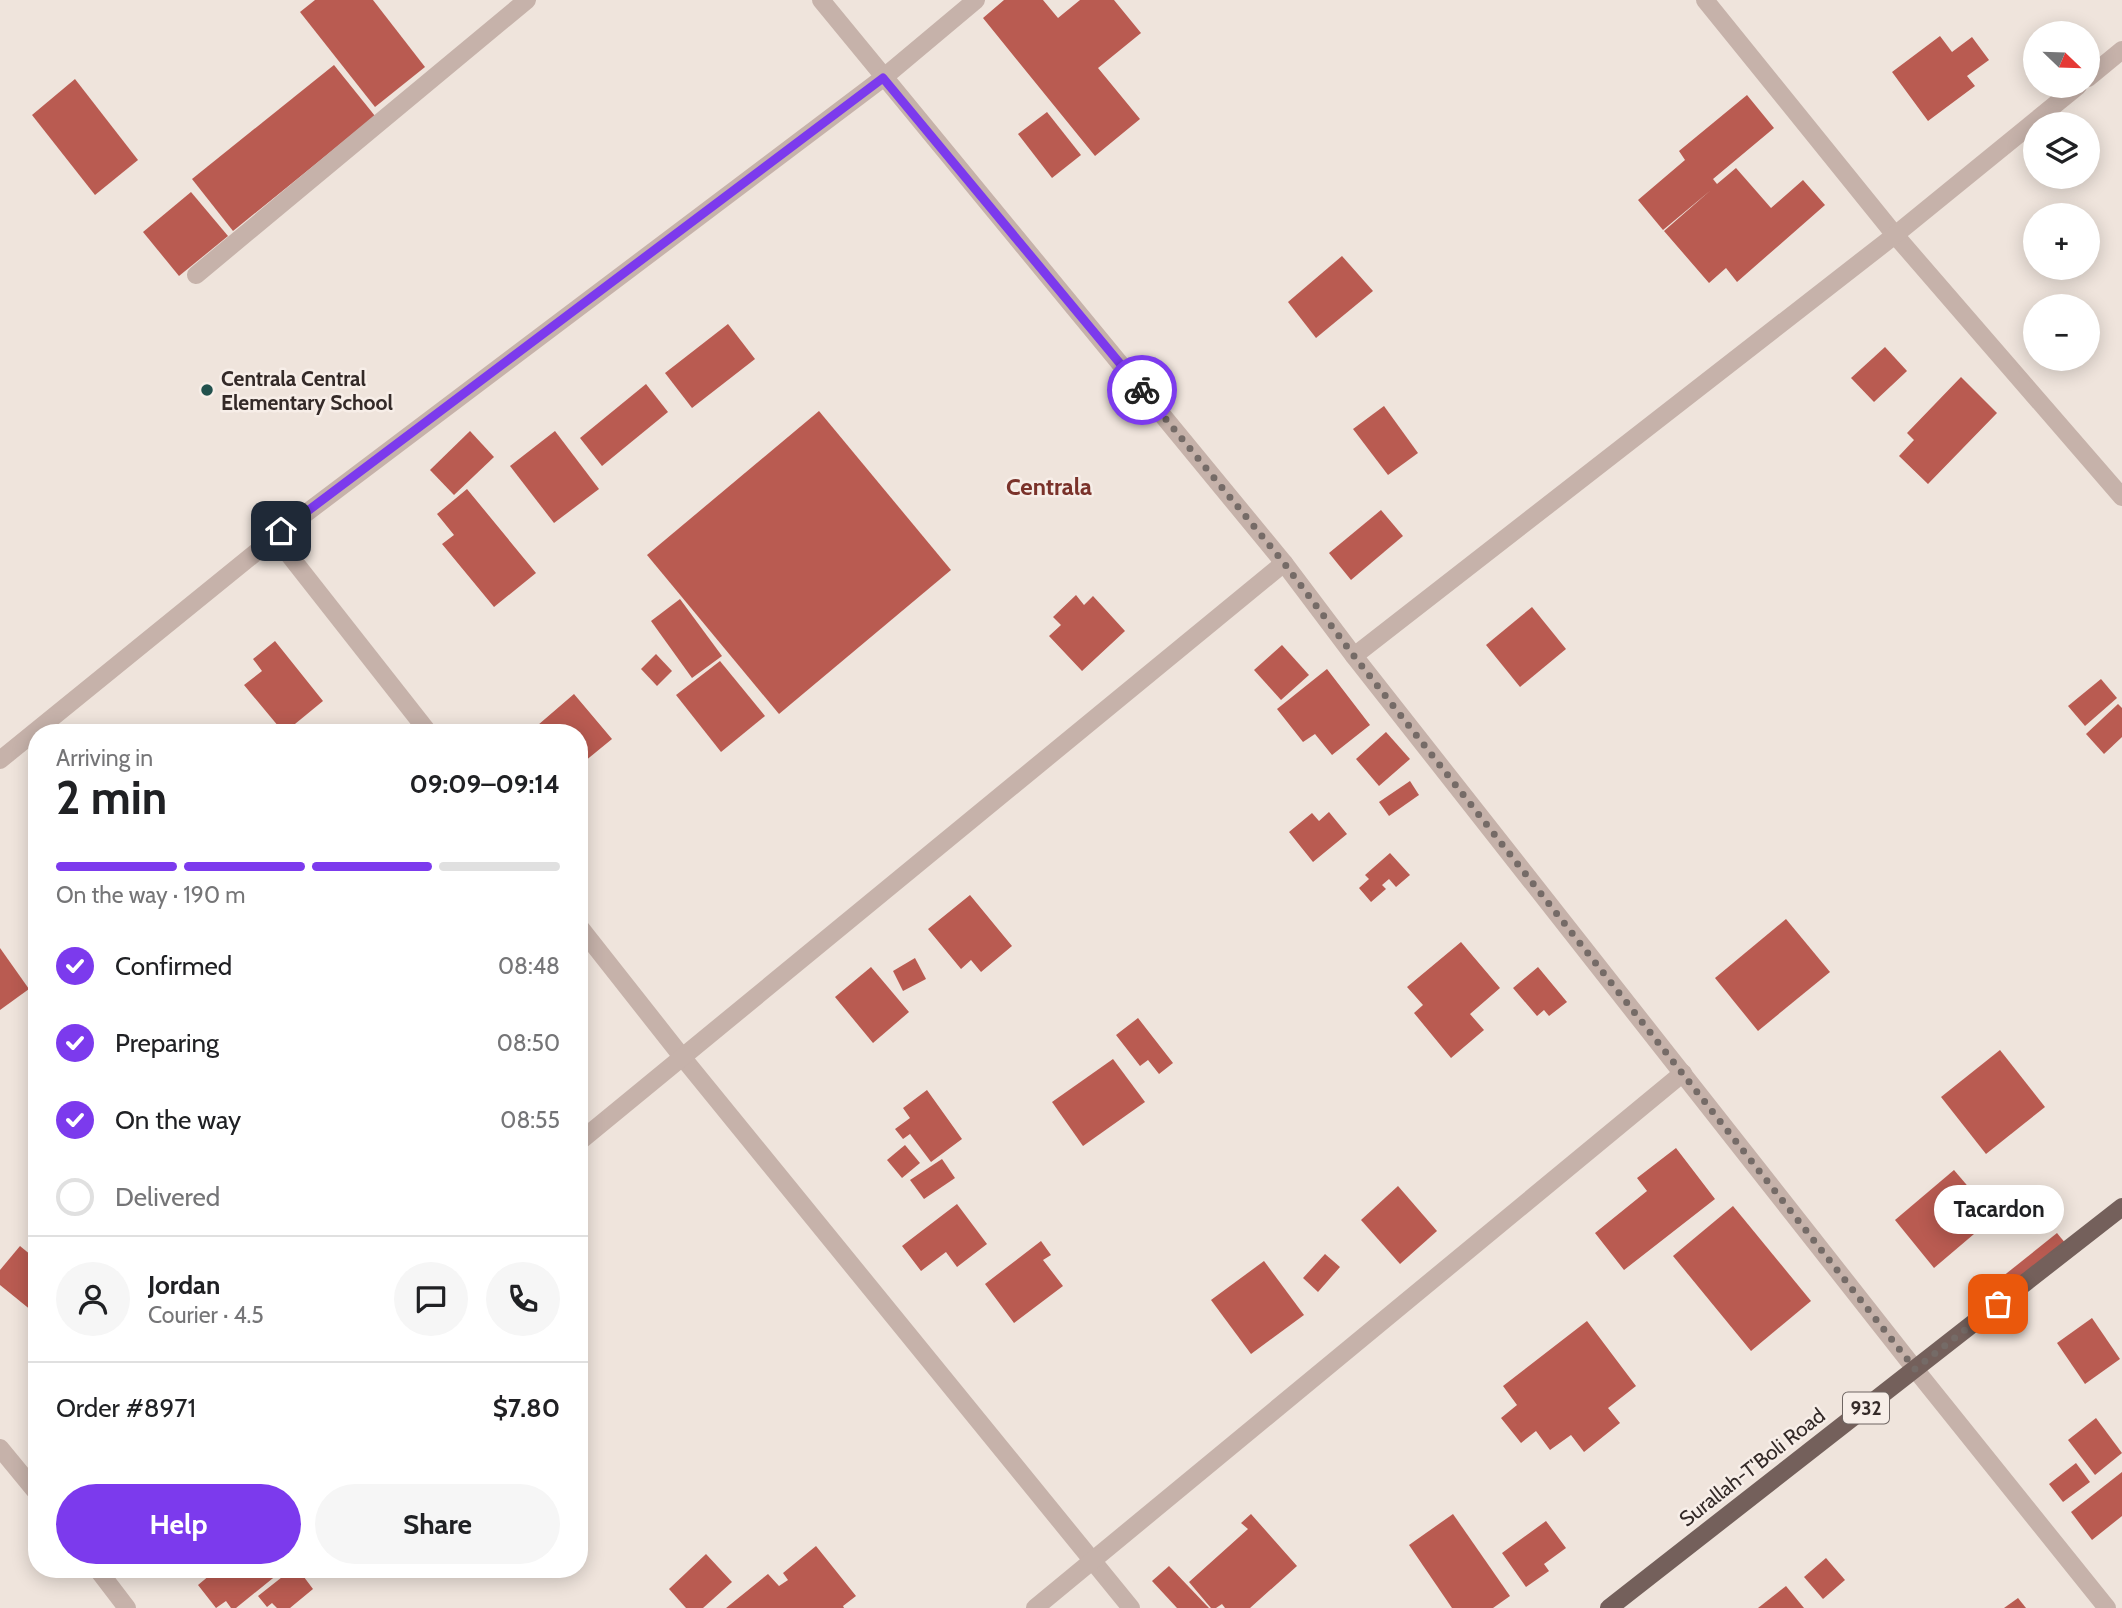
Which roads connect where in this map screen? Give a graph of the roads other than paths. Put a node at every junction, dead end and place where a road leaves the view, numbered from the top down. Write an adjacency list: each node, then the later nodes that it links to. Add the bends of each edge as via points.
1 (527, 0): 10 (street)
2 (821, 0): 7 (street)
3 (976, 0): 7 (street)
4 (1705, 0): 9 (street)
5 (2122, 50): 6 (street)
6 (2100, 68)
7 (883, 78): 12 (street); 13 (street)
8 (2063, 98): 9 (street)
9 (1895, 235): 11 (street); 14 (street)
10 (197, 275)
11 (2122, 496)
12 (275, 537): 15 (street); 16 (street)
13 (1284, 563): 14 (street); 20 (street)
14 (1354, 656): 21 (street)
15 (44, 724)
16 (422, 724)
17 (28, 737): 18 (street)
18 (0, 760)
19 (588, 937): 20 (street)
20 (683, 1058): 22 (street); 27 (street)
21 (1683, 1073): 24 (street); 27 (street)
22 (588, 1135)
23 (2122, 1207): 24 (main road, Surallah-T'Boli Road / 932)
24 (1915, 1369): 32 (main road, Surallah-T'Boli Road / 932); 33 (street)
25 (0, 1448): 26 (street)
26 (28, 1482)
27 (1093, 1561): 30 (street); 31 (street)
28 (104, 1578): 29 (street)
29 (127, 1608)
30 (1035, 1608)
31 (1131, 1608)
32 (1609, 1608)
33 (2107, 1608)

